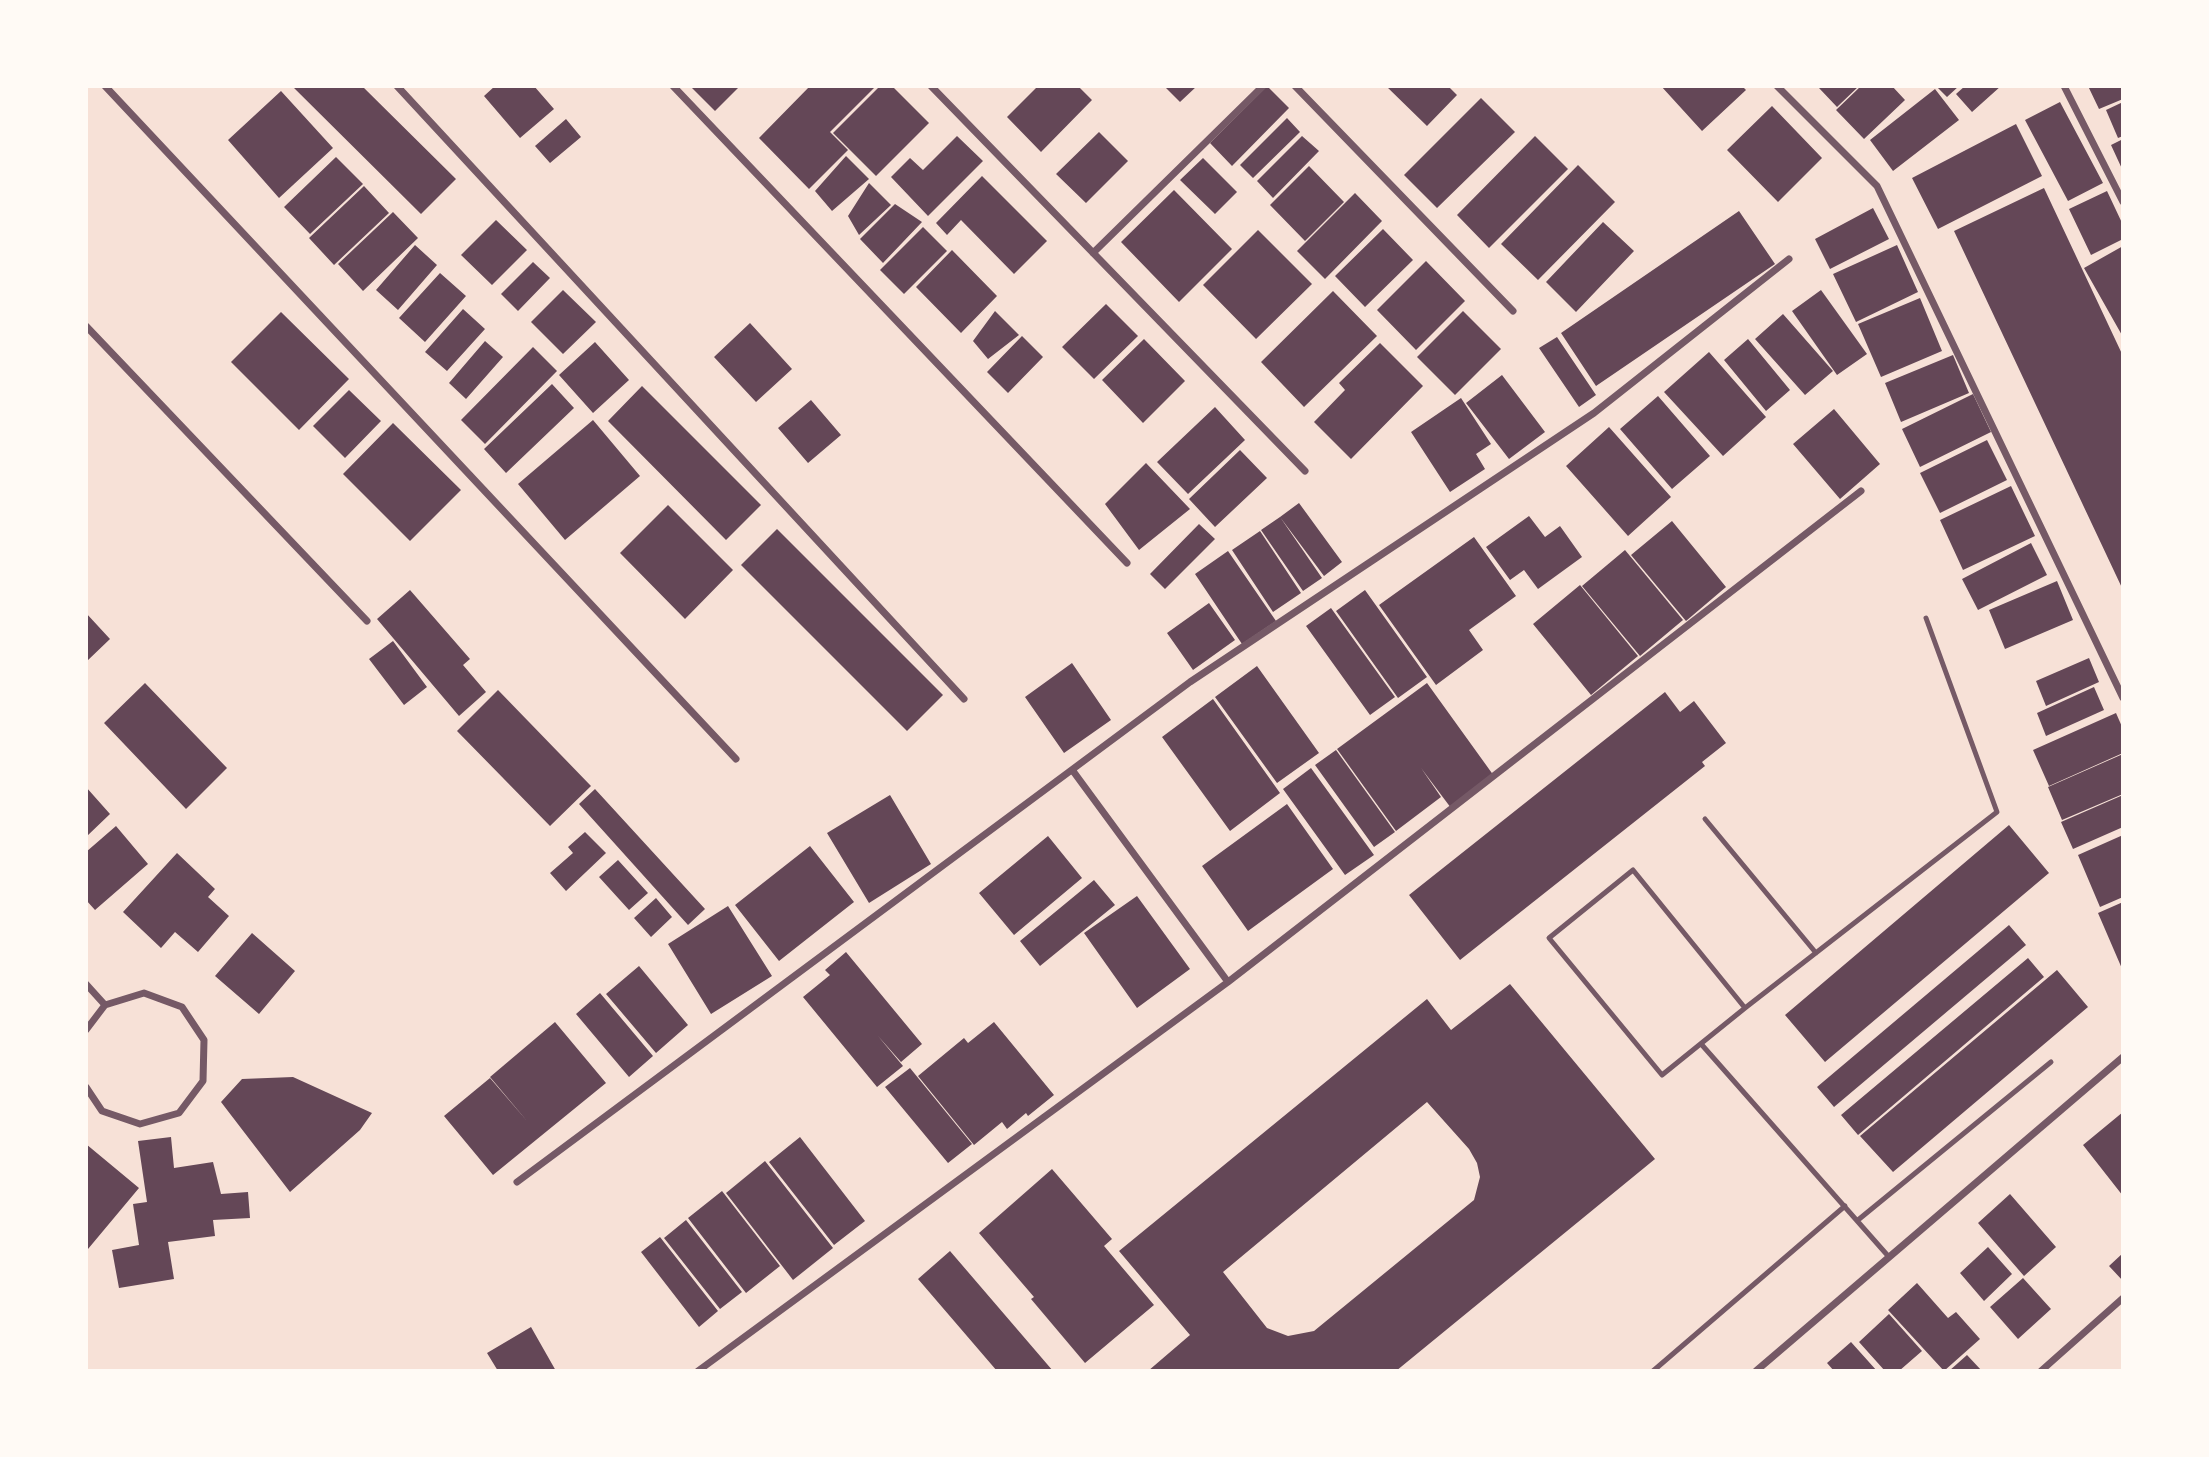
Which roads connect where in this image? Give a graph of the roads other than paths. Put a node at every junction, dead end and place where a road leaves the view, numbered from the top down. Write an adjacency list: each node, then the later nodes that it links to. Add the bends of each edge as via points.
1 (105, 86): 21 (street)
2 (397, 86): 20 (street)
3 (673, 86): 16 (street)
4 (931, 86): 10 (street)
5 (1263, 86): 10 (street)
6 (1296, 86): 12 (street)
7 (1777, 86): 19 (street, via 1877,186)
8 (2064, 86): 9 (street)
9 (2123, 202)
10 (1093, 253): 14 (street)
11 (1789, 259): 22 (street, via 1594,413 1190,682)
12 (1513, 311)
13 (86, 326): 18 (street)
14 (1305, 471)
15 (1861, 491): 25 (street)
16 (1127, 563)
17 (1926, 618): 24 (lane, via 1997,811)
18 (367, 621)
19 (2123, 698)
20 (964, 699)
21 (736, 759)
22 (1073, 771): 25 (street); 34 (street)
23 (1705, 819): 24 (lane)
24 (1816, 953): 28 (lane)
25 (1228, 982): 39 (street)
26 (86, 984): 27 (street)
27 (105, 1005): 29 (street); 33 (street, via 144,993 182,1007 204,1040 203,1081 179,1113 140,1124 102,1111)
28 (1745, 1008): 30 (lane); 30 (lane, via 1633,870 1549,938 1662,1075)
29 (86, 1030)
30 (1702, 1045): 35 (lane)
31 (2123, 1057): 37 (street)
32 (2051, 1062): 36 (lane)
33 (86, 1087)
34 (517, 1182)
35 (1845, 1206): 36 (lane); 40 (lane)
36 (1858, 1220): 37 (lane)
37 (1889, 1257): 41 (street)
38 (2123, 1298): 42 (street)
39 (698, 1371)
40 (1653, 1371)
41 (1756, 1371)
42 (2041, 1371)

